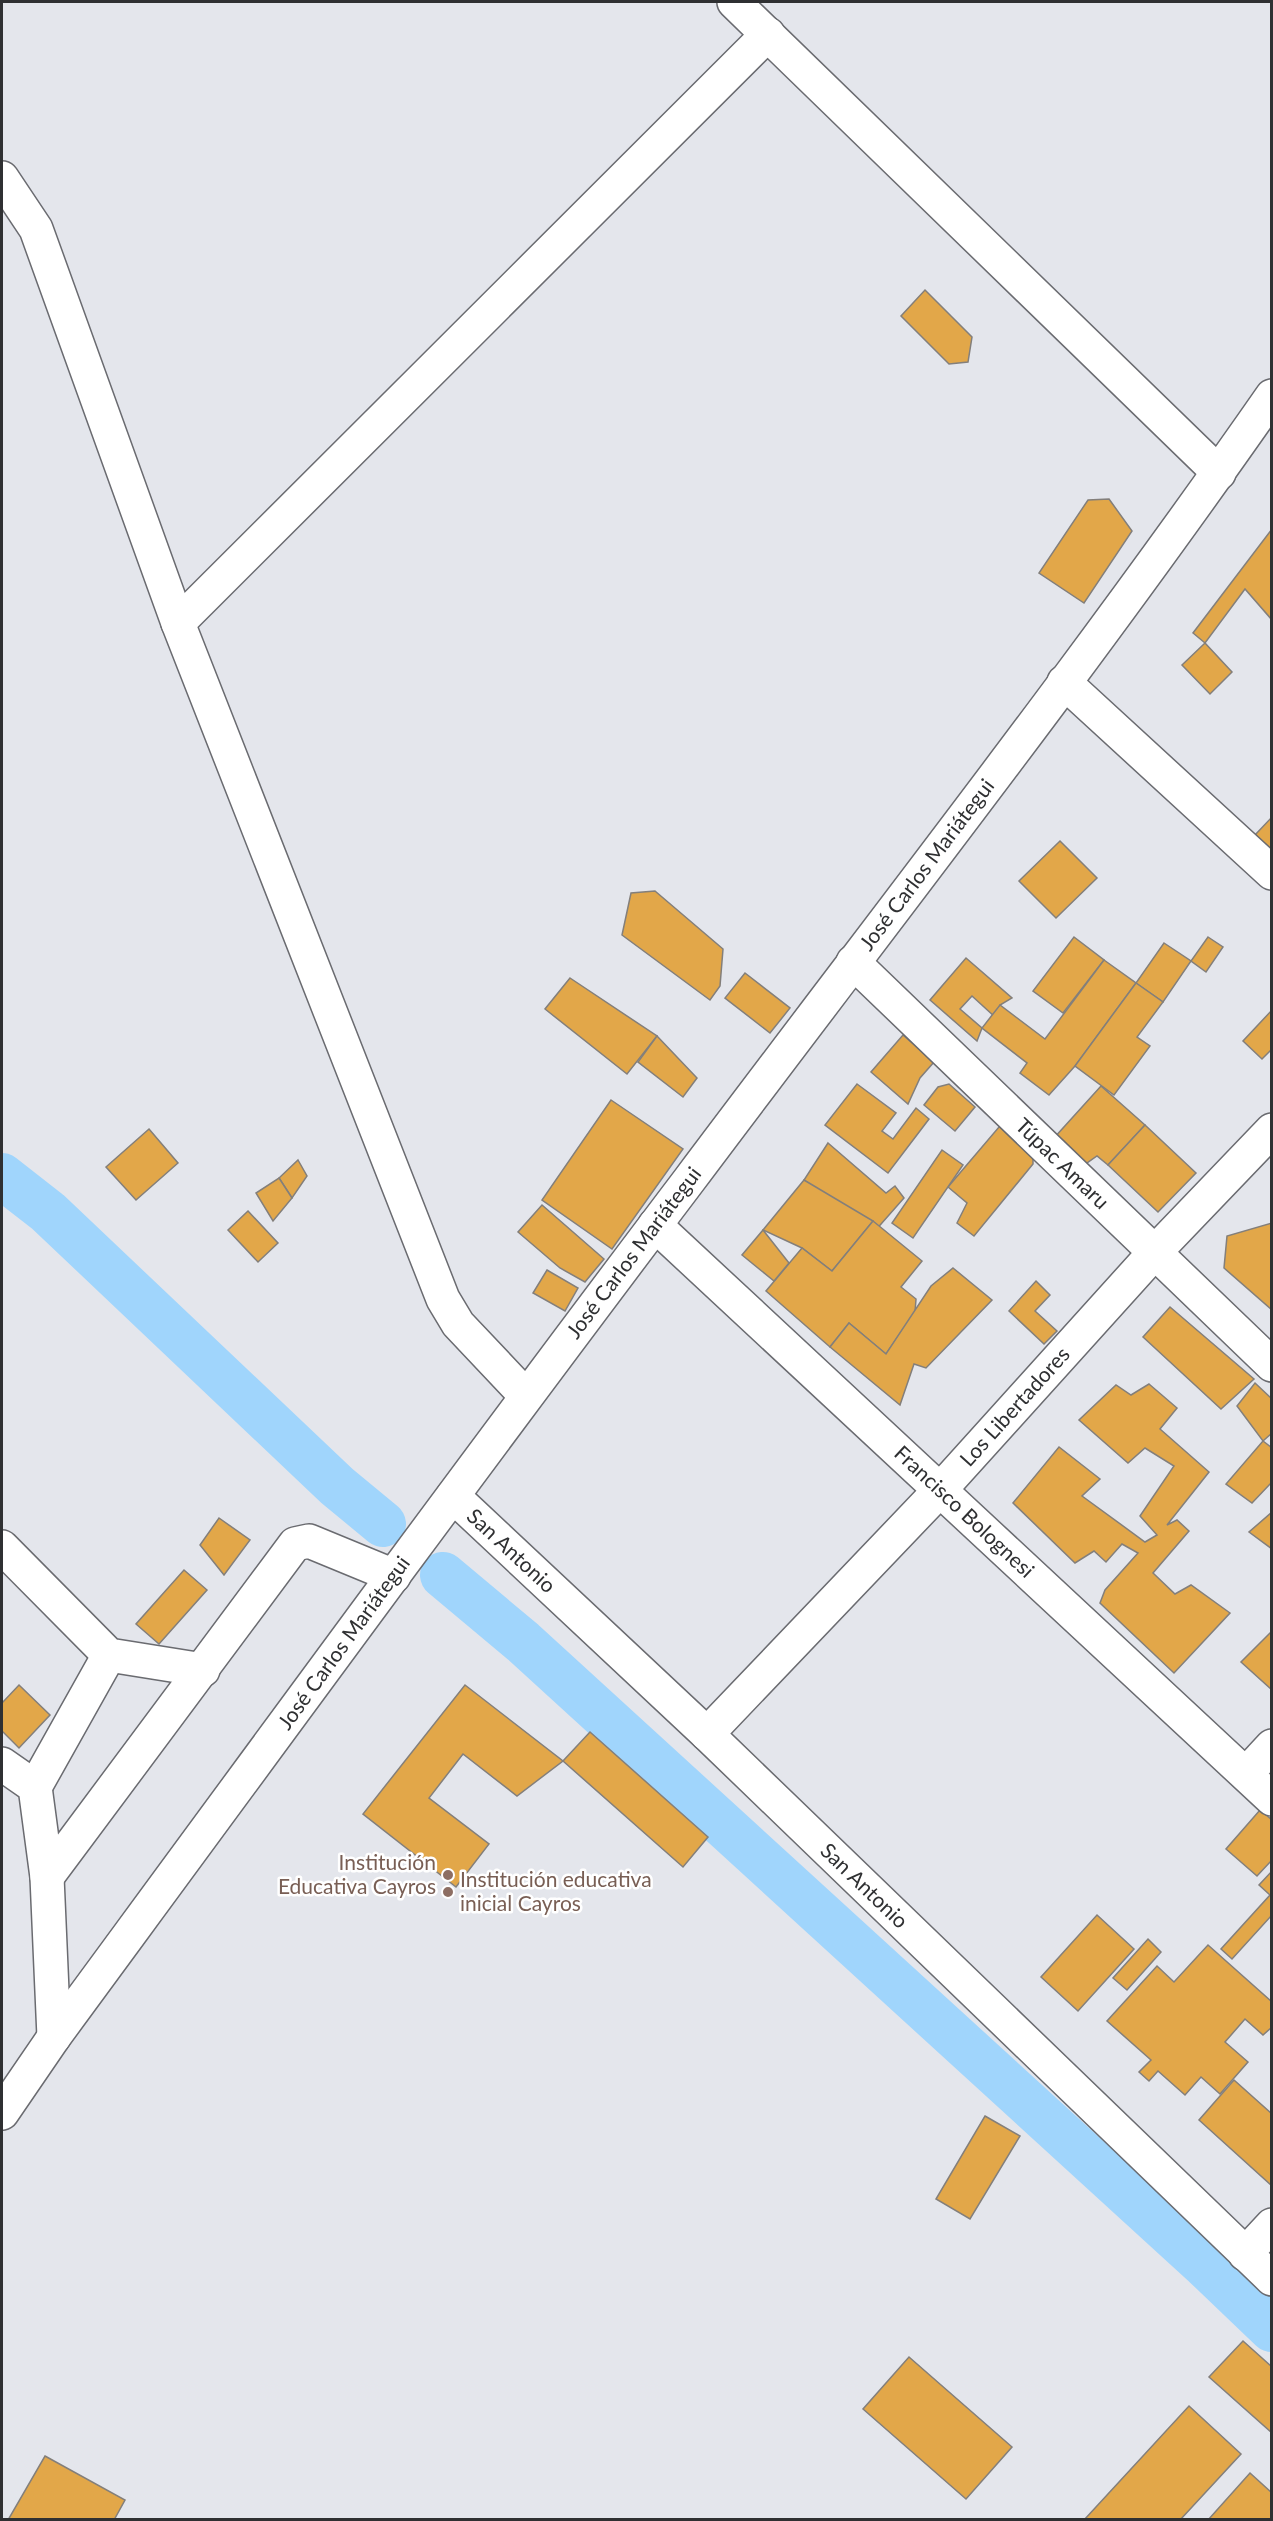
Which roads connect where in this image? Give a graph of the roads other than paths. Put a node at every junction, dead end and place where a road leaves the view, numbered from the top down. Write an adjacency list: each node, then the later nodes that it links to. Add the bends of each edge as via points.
1 (734, 2): 2 (street)
2 (768, 34): 5 (street); 6 (street)
3 (2, 178): 6 (street, via 36,229)
4 (1272, 396): 5 (street, José Carlos Mariátegui)
5 (1219, 473): 7 (street, José Carlos Mariátegui)
6 (178, 623): 14 (street, via 443,1299 458,1324)
7 (1064, 682): 8 (street); 9 (street, José Carlos Mariátegui)
8 (1272, 873)
9 (853, 962): 11 (street, José Carlos Mariátegui); 12 (street, Túpac Amaru)
10 (1272, 1130): 12 (street, Los Libertadores)
11 (655, 1225): 14 (street, José Carlos Mariátegui); 15 (street, Francisco Bolognesi)
12 (1154, 1253): 13 (street, Túpac Amaru); 15 (street, Los Libertadores)
13 (1272, 1365)
14 (526, 1396): 16 (street, José Carlos Mariátegui)
15 (940, 1490): 21 (street, Los Libertadores); 24 (street, Francisco Bolognesi)
16 (453, 1496): 18 (street, José Carlos Mariátegui); 21 (street, San Antonio)
17 (2, 1547): 19 (street)
18 (394, 1576): 20 (street, via 309,1541 295,1544); 28 (street, José Carlos Mariátegui)
19 (109, 1655): 20 (street); 25 (street)
20 (203, 1670): 27 (street)
21 (707, 1734): 31 (street, San Antonio)
22 (1272, 1746): 24 (street)
23 (2, 1764): 25 (street)
24 (1246, 1774): 26 (street, Francisco Bolognesi)
25 (35, 1786): 27 (street)
26 (1272, 1799)
27 (47, 1877): 28 (street)
28 (54, 2037): 29 (street, José Carlos Mariátegui)
29 (2, 2113)
30 (1272, 2225): 31 (street)
31 (1245, 2254): 32 (street, San Antonio)
32 (1272, 2279)

